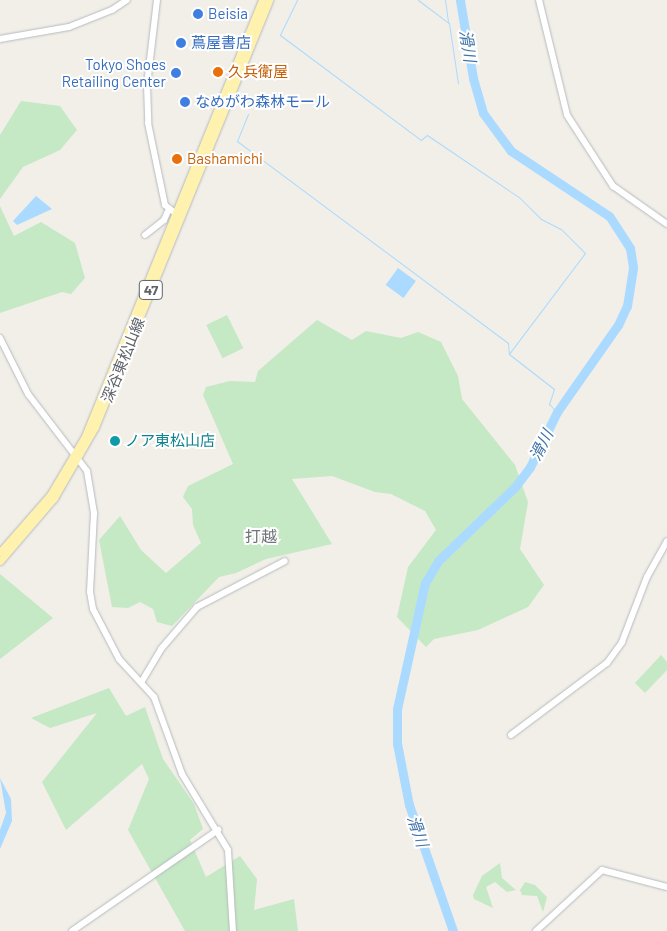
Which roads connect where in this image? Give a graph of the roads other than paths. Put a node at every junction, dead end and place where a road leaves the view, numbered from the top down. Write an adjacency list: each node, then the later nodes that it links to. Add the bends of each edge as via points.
1 (127, 0): 6 (street, via 112,10 69,27)
2 (157, 0): 7 (street, via 146,102)
3 (262, 0): 8 (main road, 深谷東松山線 / 47)
4 (269, 0): 8 (main road, 深谷東松山線 / 47)
5 (540, 0): 9 (street, via 566,115 613,186)
6 (0, 39)
7 (168, 211): 8 (street); 10 (street, via 164,220)
8 (178, 216): 12 (main road, 深谷東松山線 / 47)
9 (667, 224)
10 (145, 235)
11 (0, 338): 12 (street, via 28,394)
12 (76, 458): 14 (main road, 深谷東松山線 / 47, via 38,511); 15 (main road, 深谷東松山線 / 47, via 42,515); 17 (street, via 87,471 93,498 90,592 93,609 120,659)
13 (667, 541): 18 (street, via 647,576 626,635 607,663)
14 (0, 552)
15 (0, 560)
16 (285, 561): 17 (street, via 197,607 161,649)
17 (142, 681): 19 (street, via 154,697 182,774)
18 (511, 735)
19 (218, 830): 21 (street); 22 (street, via 230,860)
20 (667, 887): 23 (street, via 602,870)
21 (72, 931)
22 (233, 931)
23 (536, 931)

